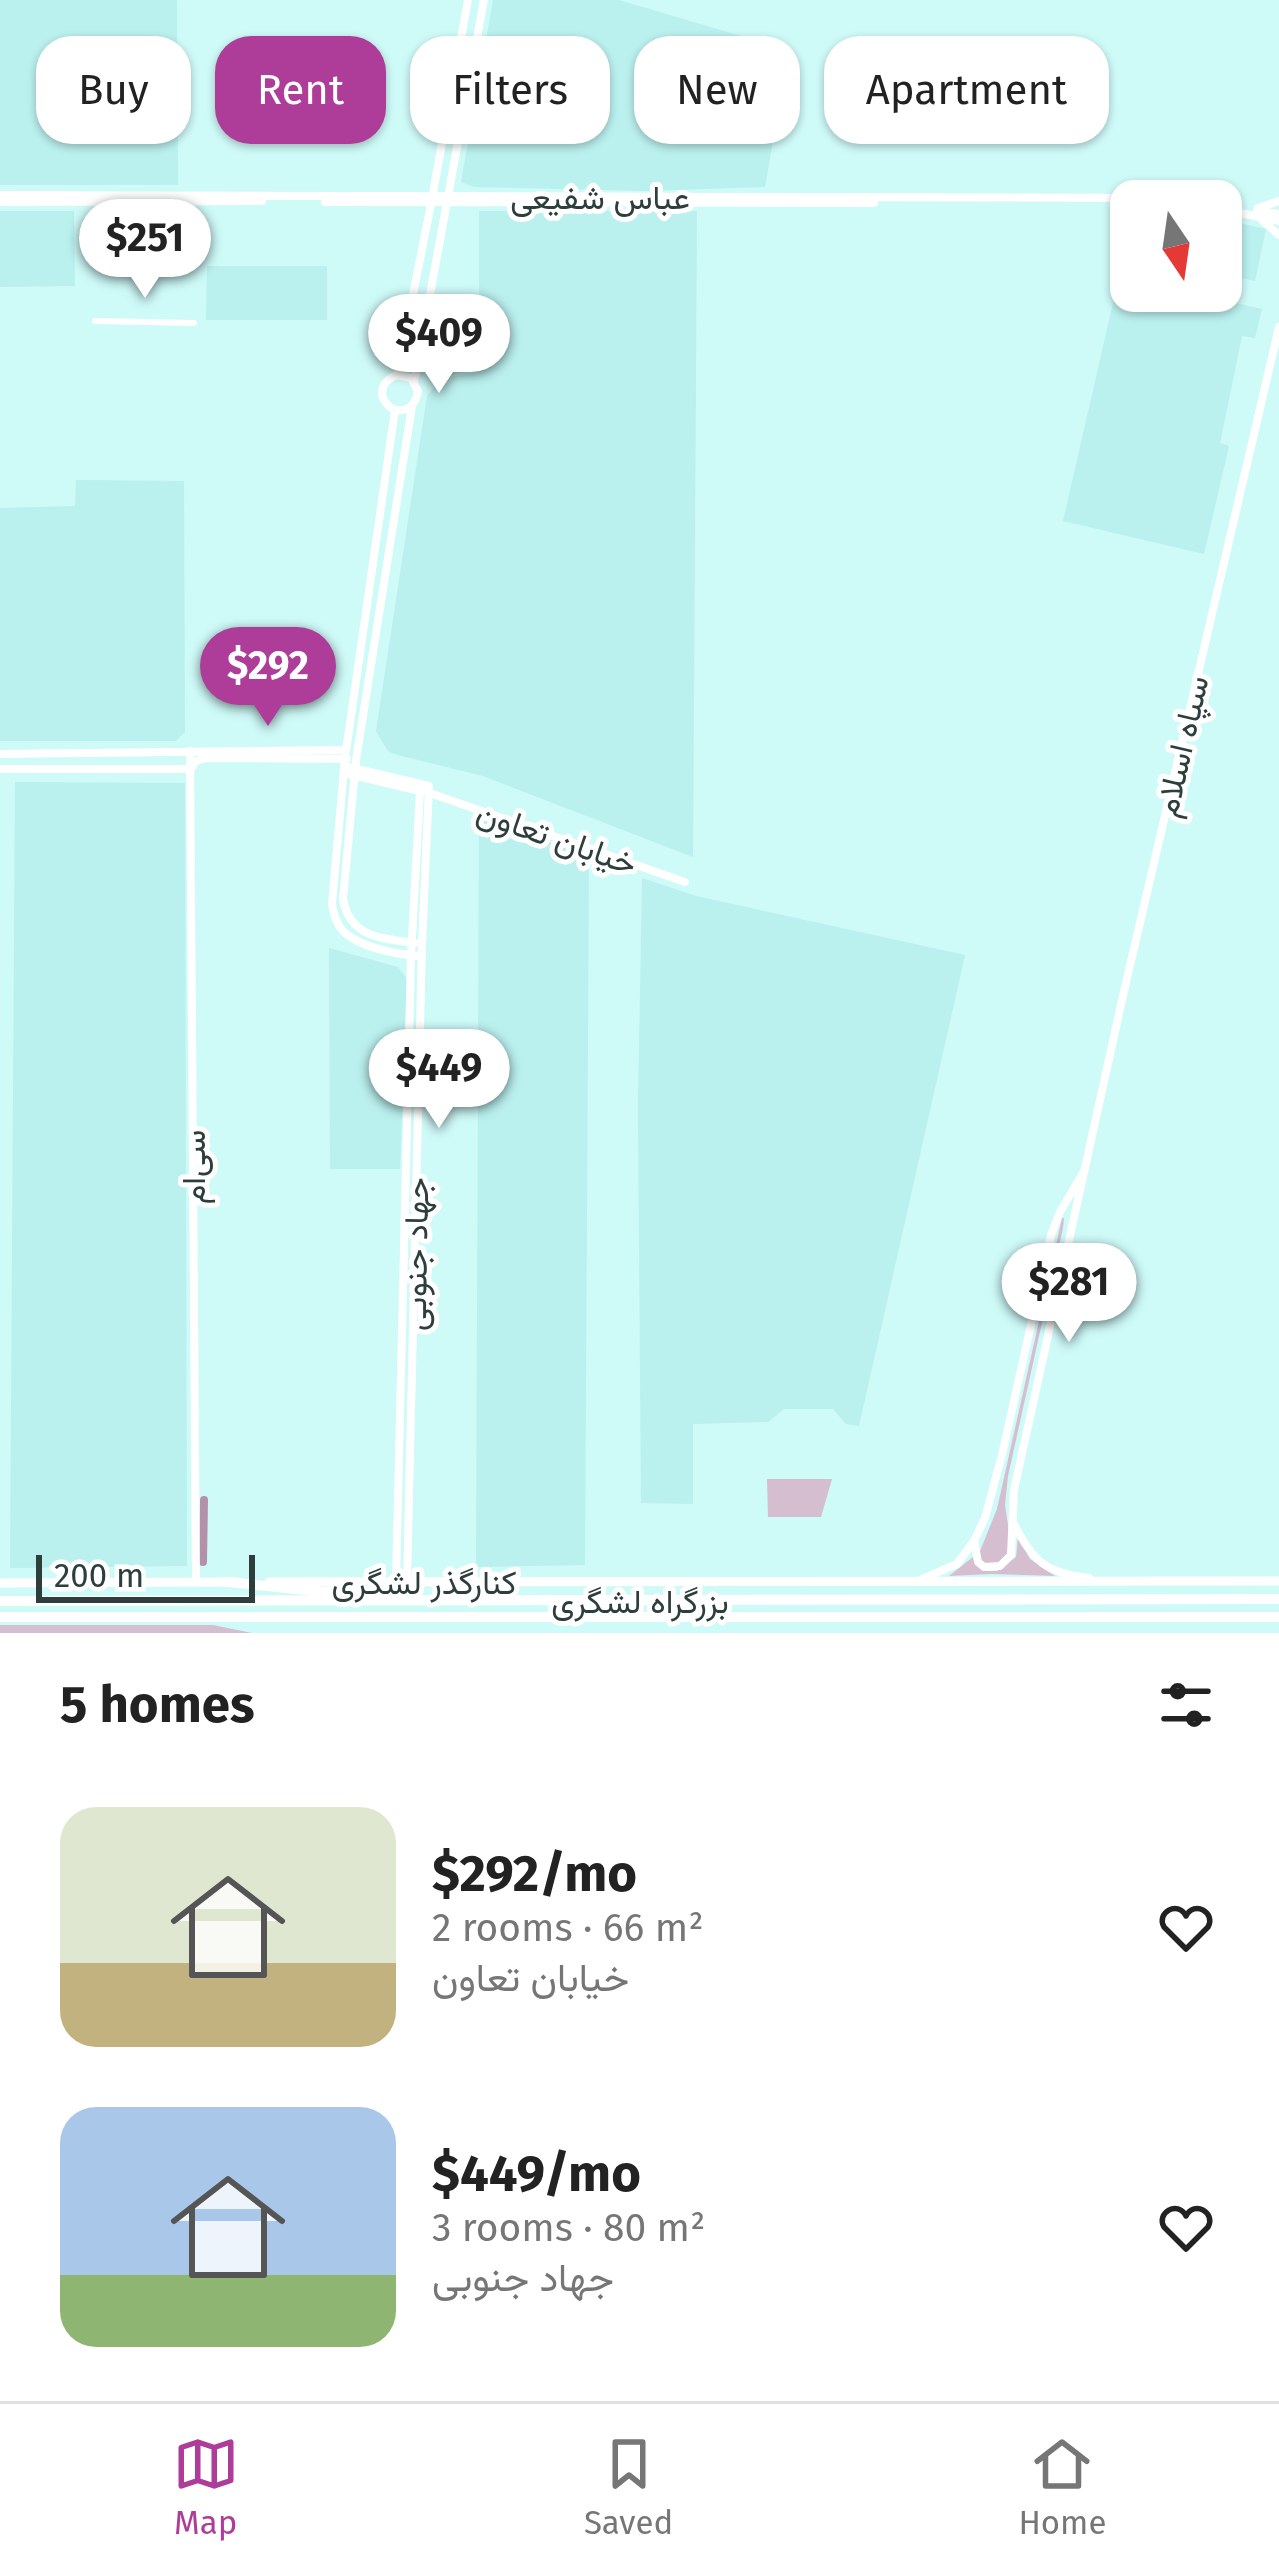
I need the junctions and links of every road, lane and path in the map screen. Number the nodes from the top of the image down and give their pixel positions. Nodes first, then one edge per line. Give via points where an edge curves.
1 (468, 0) edge
2 (484, 0) edge
3 (1110, 198) edge
4 (0, 199) edge
5 (432, 200) junction
6 (447, 200) junction
7 (1279, 200) edge
8 (1110, 202) edge
9 (1242, 211) edge
10 (1250, 212) junction
11 (1279, 218) edge
12 (1279, 235) edge
13 (95, 321) dead end
14 (194, 323) dead end
15 (1279, 327) edge
16 (397, 374) junction
17 (414, 382) junction
18 (412, 406) junction
19 (394, 410) junction
20 (190, 751) junction
21 (0, 754) edge
22 (350, 763) junction
23 (0, 769) edge
24 (191, 770) junction
25 (424, 792) junction
26 (686, 882) dead end
27 (417, 944) junction
28 (416, 956) junction
29 (1086, 1166) junction
30 (1012, 1521) junction
31 (974, 1541) junction
32 (1126, 1581) junction
33 (1277, 1581) edge
34 (0, 1582) edge
35 (196, 1582) junction
36 (228, 1582) junction
37 (401, 1582) junction
38 (915, 1582) junction
39 (1279, 1599) edge
40 (396, 1600) junction
41 (0, 1601) edge
42 (0, 1616) edge
43 (1279, 1616) edge

1 - 5 street
2 - 6 street
3 - 6 street, عباس شفیعی
4 - 5 street, عباس شفیعی
5 - 6 street, عباس شفیعی
5 - 16 street
6 - 8 street, عباس شفیعی
6 - 17 street
7 - 10 street
9 - 10 street
10 - 11 street
10 - 12 street
13 - 14 street
15 - 29 street, سپاه اسلام
16 - 17 street
16 - 19 street via 381,392
17 - 18 street
18 - 19 street
18 - 22 street
19 - 22 street
20 - 21 street
20 - 22 street
20 - 24 street, سی‌ام
22 - 24 street via 206,758
22 - 25 street via 430,786
22 - 27 street via 345,914 365,933
22 - 28 street via 336,920 358,942
23 - 24 street
24 - 35 street, سی‌ام
25 - 26 street, خیابان تعاون
25 - 27 street, جهاد جنوبی
27 - 28 street, جهاد جنوبی
28 - 37 street, جهاد جنوبی
29 - 30 street, سپاه اسلام
29 - 31 street, سپاه اسلام via 1051,1235 1002,1455
30 - 31 street, سپاه اسلام via 1011,1555 1000,1566 978,1562
30 - 32 street via 1047,1568
31 - 38 street via 957,1564
32 - 33 main road, کنارگذر لشگری
32 - 38 main road, کنارگذر لشگری
34 - 35 main road, کنارگذر لشگری
35 - 36 main road, کنارگذر لشگری
36 - 37 main road, کنارگذر لشگری
36 - 40 highway
37 - 38 main road, کنارگذر لشگری
39 - 40 highway, بزرگراه لشگری
40 - 41 highway, بزرگراه لشگری
42 - 43 highway, بزرگراه لشگری

